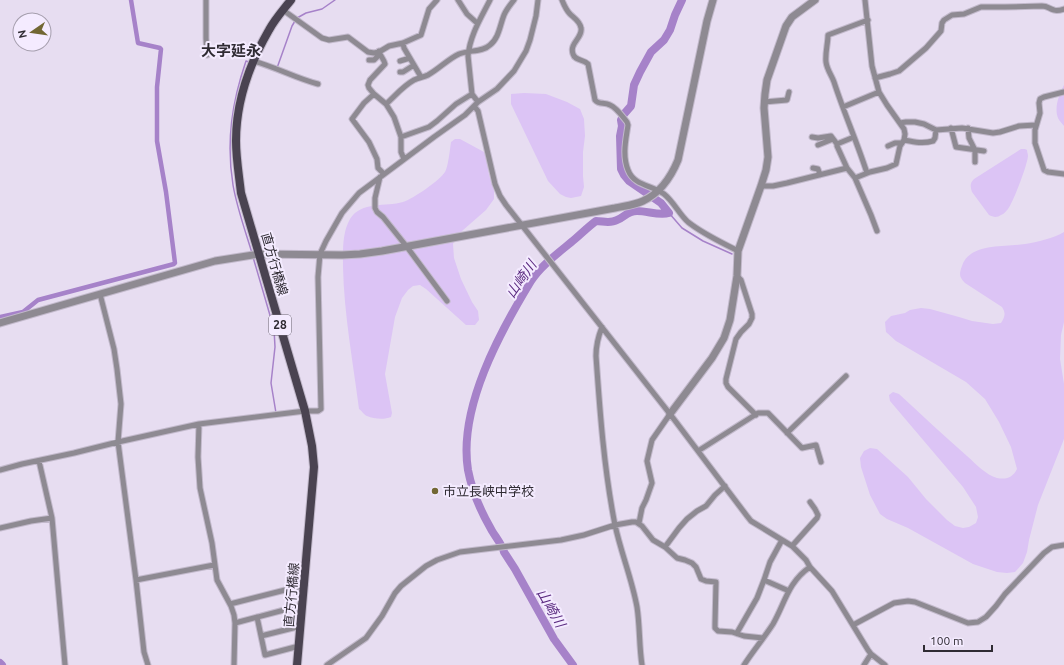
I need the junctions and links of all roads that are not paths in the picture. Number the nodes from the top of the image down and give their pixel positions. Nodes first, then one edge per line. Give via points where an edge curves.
1 (206, 0) edge
2 (291, 0) edge
3 (437, 0) edge
4 (458, 0) edge
5 (490, 0) edge
6 (514, 0) edge
7 (538, 0) edge
8 (562, 0) edge
9 (713, 0) edge
10 (815, 0) edge
11 (865, 0) edge
12 (283, 10) junction
13 (1064, 10) edge
14 (868, 20) junction
15 (477, 23) junction
16 (403, 43) junction
17 (469, 51) junction
18 (379, 53) junction
19 (207, 55) dead end
20 (410, 58) junction
21 (369, 60) dead end
22 (253, 61) junction
23 (400, 61) dead end
24 (414, 65) junction
25 (400, 72) dead end
26 (421, 77) junction
27 (875, 78) junction
28 (318, 84) dead end
29 (789, 92) dead end
30 (879, 92) junction
31 (1064, 92) edge
32 (374, 94) junction
33 (472, 94) junction
34 (764, 102) junction
35 (386, 104) junction
36 (476, 104) junction
37 (843, 107) junction
38 (900, 123) junction
39 (1036, 125) junction
40 (951, 128) junction
41 (968, 128) junction
42 (936, 130) junction
43 (812, 137) dead end
44 (854, 137) junction
45 (401, 138) junction
46 (833, 139) junction
47 (903, 142) junction
48 (837, 144) junction
49 (818, 145) dead end
50 (888, 146) dead end
51 (975, 150) junction
52 (984, 151) dead end
53 (404, 159) junction
54 (975, 162) dead end
55 (813, 168) dead end
56 (847, 168) junction
57 (867, 173) junction
58 (1064, 174) edge
59 (382, 175) junction
60 (820, 175) junction
61 (855, 178) junction
62 (761, 186) junction
63 (658, 191) junction
64 (522, 226) junction
65 (877, 231) dead end
66 (407, 247) junction
67 (738, 251) junction
68 (259, 254) junction
69 (320, 254) junction
70 (737, 276) junction
71 (100, 294) junction
72 (447, 301) dead end
73 (0, 323) edge
74 (602, 327) junction
75 (846, 376) dead end
76 (305, 411) junction
77 (670, 414) junction
78 (756, 415) junction
79 (199, 424) junction
80 (787, 433) junction
81 (118, 442) junction
82 (698, 451) junction
83 (40, 461) junction
84 (820, 462) dead end
85 (0, 470) edge
86 (725, 486) junction
87 (810, 502) dead end
88 (52, 518) junction
89 (639, 523) junction
90 (615, 525) junction
91 (0, 528) edge
92 (782, 540) junction
93 (1064, 545) edge
94 (792, 546) junction
95 (665, 547) junction
96 (214, 565) junction
97 (810, 567) junction
98 (136, 580) junction
99 (764, 580) junction
100 (304, 585) junction
101 (789, 591) junction
102 (230, 604) junction
103 (303, 605) junction
104 (257, 617) junction
105 (235, 623) junction
106 (853, 624) junction
107 (301, 626) junction
108 (738, 634) junction
109 (261, 636) junction
110 (763, 638) junction
111 (299, 646) junction
112 (872, 654) junction
113 (65, 665) edge
114 (148, 665) edge
115 (234, 665) edge
116 (297, 665) edge
117 (327, 665) edge
118 (642, 665) edge
119 (744, 665) edge
120 (864, 665) edge
121 (885, 665) edge

1 - 19 street
2 - 12 main road, 直方行橋線 / 28
3 - 16 street via 430,9 421,35
4 - 15 street
5 - 15 street
6 - 17 street via 504,13 494,42 485,49
7 - 36 street via 534,27 526,51 514,71 497,89
8 - 63 street via 581,28 572,51 576,58 588,64 596,102 612,106 628,125 625,148 627,170 637,182
9 - 63 street via 678,160 668,180
10 - 34 street via 792,17 786,26 767,80
11 - 14 street
12 - 18 street via 325,39 348,37 368,52
12 - 22 main road, 直方行橋線 / 28 via 270,28
13 - 27 street via 1056,11 1047,6 981,7 964,14 952,15 944,20 941,31 926,48 899,71
14 - 27 street
14 - 37 street via 828,35 826,62
15 - 17 street
16 - 18 street via 389,46
16 - 20 street
17 - 26 street
17 - 33 street
18 - 21 street via 374,60
18 - 32 street via 384,65 368,85
20 - 23 street
20 - 24 street
22 - 28 street
22 - 68 main road, 直方行橋線 / 28 via 242,92 236,139 241,193
24 - 25 street
24 - 26 street
26 - 35 street via 405,86
27 - 30 street
29 - 34 street via 787,100
30 - 37 street
30 - 38 street
31 - 39 street via 1040,99 1040,113
32 - 35 street
32 - 59 street via 352,119 369,142
33 - 36 street
33 - 45 street via 429,127
34 - 62 street via 768,157
35 - 45 street via 394,117
36 - 53 street via 465,115
36 - 64 street via 497,190
37 - 44 street
38 - 42 street via 915,122
38 - 47 street via 905,134
39 - 41 street via 1019,126 994,133
39 - 58 street via 1035,143 1044,170
40 - 41 street
40 - 42 street
40 - 51 street via 956,147
41 - 51 street via 969,138
42 - 47 street via 933,141
43 - 46 street via 831,136
44 - 48 street
44 - 57 street
45 - 53 street
46 - 48 street
46 - 49 street
47 - 50 street
47 - 57 street via 896,164
48 - 56 street
51 - 52 street
51 - 54 street
53 - 59 street
55 - 60 street via 818,169
56 - 60 street
56 - 61 street
57 - 61 street
59 - 66 street via 375,198 375,208
59 - 69 street via 359,193 342,213
60 - 62 street via 773,186
61 - 65 street
62 - 67 street
63 - 64 street via 637,203
63 - 67 street via 666,195 688,222
64 - 66 street
64 - 74 street
66 - 69 street via 360,254
66 - 72 street
67 - 70 street
68 - 69 street
68 - 71 street via 215,261
68 - 76 main road, 直方行橋線 / 28
69 - 76 street via 318,295 321,409
70 - 77 street via 730,320 724,338
70 - 78 street via 741,280 752,318 736,339 726,383
71 - 73 street
71 - 81 street via 117,369 121,404
74 - 77 street
74 - 90 street via 598,336 596,356 605,462
75 - 80 street
76 - 79 street
76 - 100 main road, 直方行橋線 / 28 via 314,467
77 - 82 street
77 - 89 street via 650,445 647,461 652,483
78 - 80 street via 768,413
78 - 82 street
79 - 81 street
79 - 96 street via 200,488
80 - 84 street via 802,448 816,445
81 - 83 street
81 - 98 street
82 - 86 street
83 - 85 street
83 - 88 street
86 - 92 street via 751,520
86 - 95 street via 706,506 687,519
87 - 94 street via 818,515 817,518
88 - 91 street
88 - 113 street
89 - 90 street
89 - 95 street via 653,540
90 - 117 street via 560,540 464,551 437,560 401,586 366,638
90 - 118 street via 637,608
92 - 94 street
92 - 99 street
93 - 106 street via 1052,547 1044,554 991,612 978,622 968,623 908,601 894,603
94 - 97 street
95 - 108 street via 677,558 692,563 703,580 716,582 715,628 718,631
96 - 98 street
96 - 102 street via 217,580
97 - 101 street via 793,582
97 - 106 street via 832,590
98 - 114 street via 144,652
99 - 101 street
99 - 108 street
100 - 102 street
100 - 103 main road, 直方行橋線 / 28
101 - 110 street
102 - 105 street
103 - 104 street
103 - 107 main road, 直方行橋線 / 28
104 - 105 street
104 - 109 street
105 - 115 street
106 - 112 street
107 - 109 street
107 - 111 main road, 直方行橋線 / 28
108 - 110 street
109 - 111 street via 265,655
110 - 119 street
111 - 116 main road, 直方行橋線 / 28
112 - 120 street
112 - 121 street

